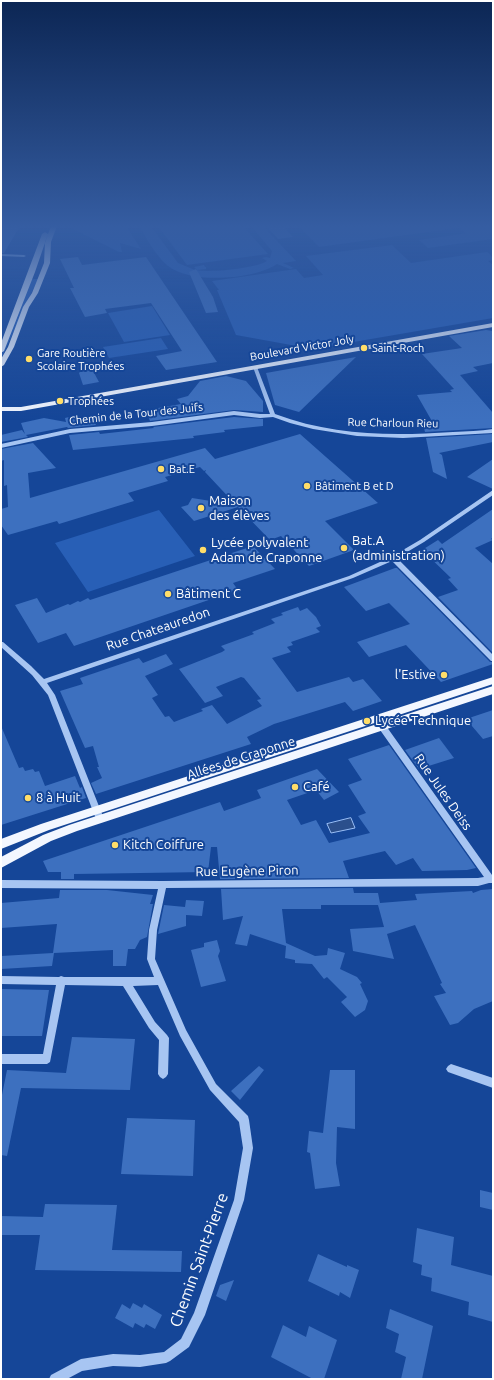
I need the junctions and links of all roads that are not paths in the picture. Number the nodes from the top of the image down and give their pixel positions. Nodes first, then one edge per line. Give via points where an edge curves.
1 (25, 290) edge
2 (36, 290) edge
3 (492, 326) edge
4 (1, 351) edge
5 (1, 365) edge
6 (255, 367) junction
7 (114, 392) junction
8 (1, 409) edge
9 (1, 415) edge
10 (273, 415) junction
11 (493, 431) edge
12 (1, 446) edge
13 (493, 492) edge
14 (393, 558) junction
15 (1, 644) edge
16 (493, 659) edge
17 (493, 680) edge
18 (43, 682) junction
19 (493, 690) edge
20 (379, 722) junction
21 (98, 814) junction
22 (1, 844) edge
23 (1, 863) edge
24 (492, 879) edge
25 (1, 884) edge
26 (164, 885) junction
27 (1, 980) edge
28 (61, 980) junction
29 (161, 981) junction
30 (125, 982) junction
31 (1, 1059) edge
32 (451, 1070) dead end
33 (163, 1074) dead end
34 (493, 1083) edge
35 (55, 1379) edge

1 - 4 main road
2 - 5 main road via 26,307 11,347
3 - 6 main road, Boulevard Victor Joly
6 - 7 main road, Boulevard Victor Joly
6 - 10 street
7 - 8 main road, Boulevard Victor Joly via 21,409
7 - 9 main road, Boulevard Victor Joly via 95,399
10 - 11 street, Rue Charloun Rieu via 303,425 357,434 436,435
10 - 12 street, Chemin de la Tour des Juifs via 234,414 70,431
13 - 14 street, Rue Chateauredon
14 - 16 street
14 - 18 street, Rue Chateauredon via 351,577
15 - 18 street
17 - 20 main road, Allées de Craponne
18 - 21 street via 51,695
19 - 20 main road, Allées de Craponne
20 - 21 main road, Allées de Craponne
20 - 24 street, Rue Jules Deiss
21 - 22 main road, Allées de Craponne via 19,836
21 - 23 main road, Allées de Craponne
24 - 26 street, Rue Eugène Piron via 468,882
25 - 26 street, Rue Eugène Piron
26 - 29 street, Chemin Saint-Pierre via 153,930 151,959
27 - 28 street
28 - 30 street
28 - 31 street via 47,1059
29 - 30 street
29 - 35 street, Chemin Saint-Pierre via 183,1033 214,1086 244,1120 248,1148 240,1200 199,1315 185,1343 166,1357 81,1365
30 - 33 street via 152,1025 164,1038
32 - 34 street

